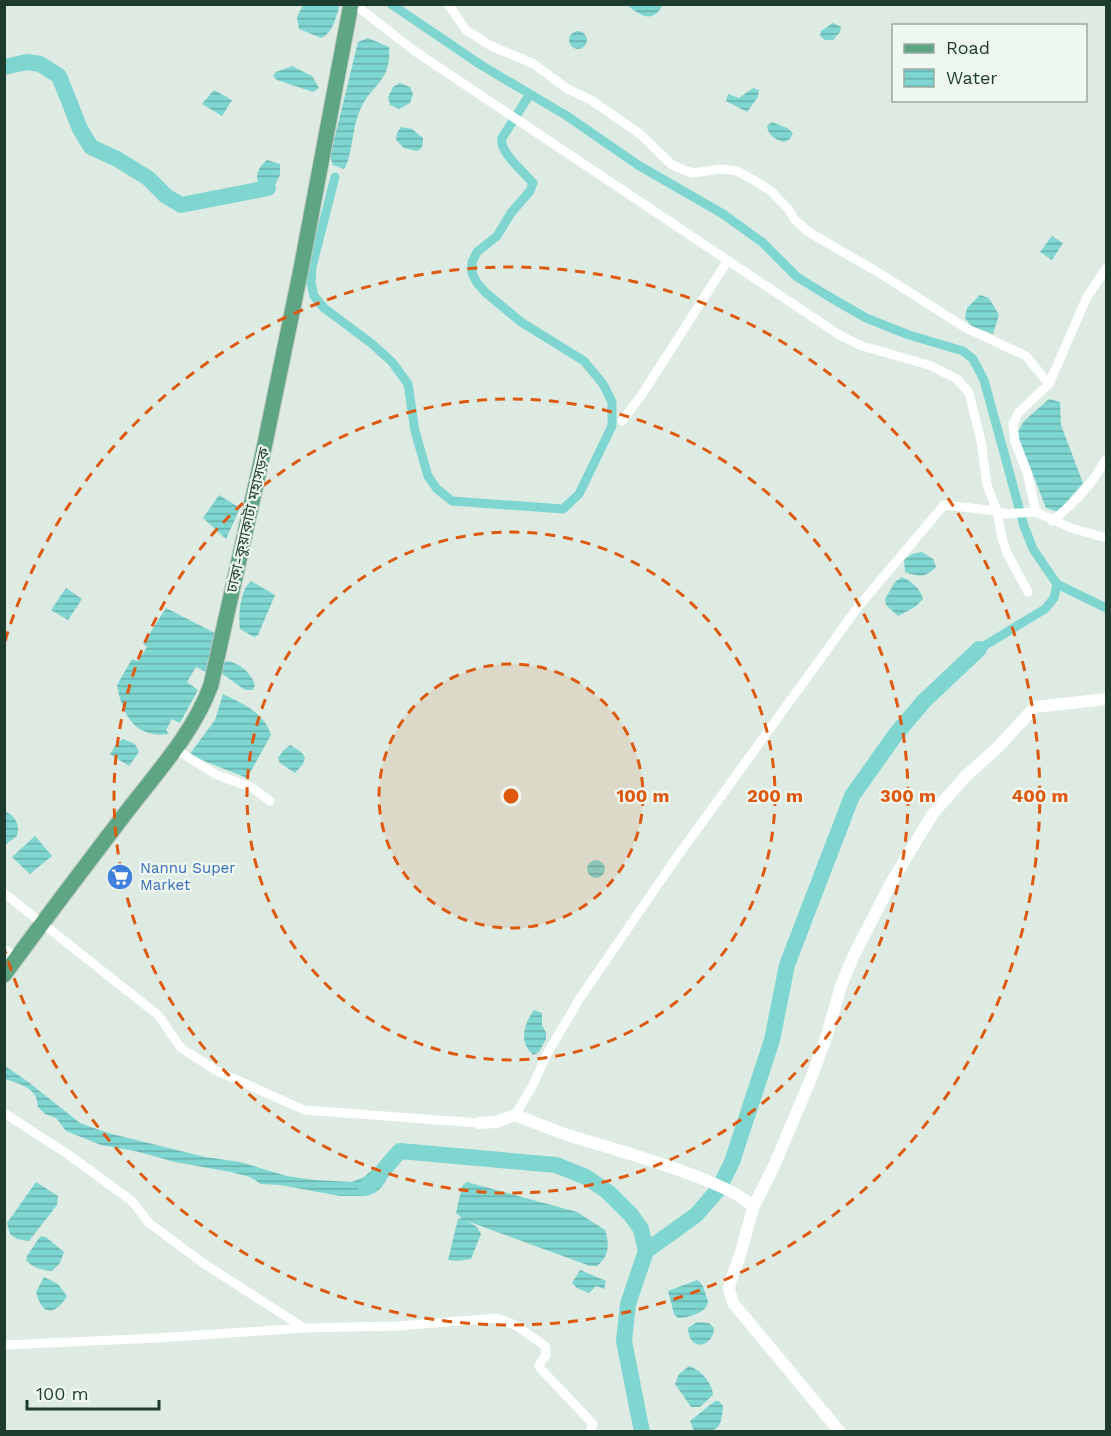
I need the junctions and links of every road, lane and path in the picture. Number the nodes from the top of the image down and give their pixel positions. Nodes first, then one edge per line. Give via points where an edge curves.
1 (448, 4) edge
2 (351, 7) edge
3 (728, 260) junction
4 (1107, 268) edge
5 (1048, 384) junction
6 (622, 421) dead end
7 (1107, 459) edge
8 (1036, 512) junction
9 (1001, 513) junction
10 (1052, 520) junction
11 (1107, 538) edge
12 (1028, 592) dead end
13 (1107, 699) edge
14 (175, 749) junction
15 (270, 801) dead end
16 (4, 893) edge
17 (41, 924) junction
18 (10, 955) edge
19 (4, 975) edge
20 (4, 1113) edge
21 (515, 1115) junction
22 (479, 1123) joint
23 (753, 1208) junction
24 (304, 1328) junction
25 (4, 1345) edge
26 (590, 1431) edge
27 (840, 1431) edge

1 - 5 street via 466,30 491,46 534,64 566,88 591,100 640,134 672,165 692,173 737,171 752,179 771,191 810,233 966,328 1026,356
2 - 3 street
2 - 14 main road, ঢাকা-কুয়াকাটা মহাসড়ক via 263,453 211,685 196,718
3 - 6 street
3 - 9 street via 841,336 929,365 957,379 969,393 987,485
4 - 5 street via 1086,299
5 - 8 street via 1019,412 1013,424
7 - 10 street via 1074,501
8 - 9 street
8 - 10 street
9 - 12 street via 1007,554
9 - 21 street via 944,506 858,607 610,953 547,1054
10 - 11 street
13 - 23 street via 1035,707 934,812 892,881 853,957 812,1076
14 - 15 street
14 - 17 main road, ঢাকা-কুয়াকাটা মহাসড়ক
16 - 17 street
17 - 18 main road, ঢাকা-কুয়াকাটা মহাসড়ক
17 - 22 street via 158,1015 181,1048 217,1071 304,1110
18 - 19 main road, ঢাকা-কুয়াকাটা মহাসড়ক
20 - 24 street via 132,1201 149,1223 204,1263
21 - 22 street
21 - 23 street via 699,1177 747,1200
23 - 27 street via 730,1283 730,1295
24 - 25 street
24 - 26 street via 504,1320 545,1346 540,1368 593,1424

